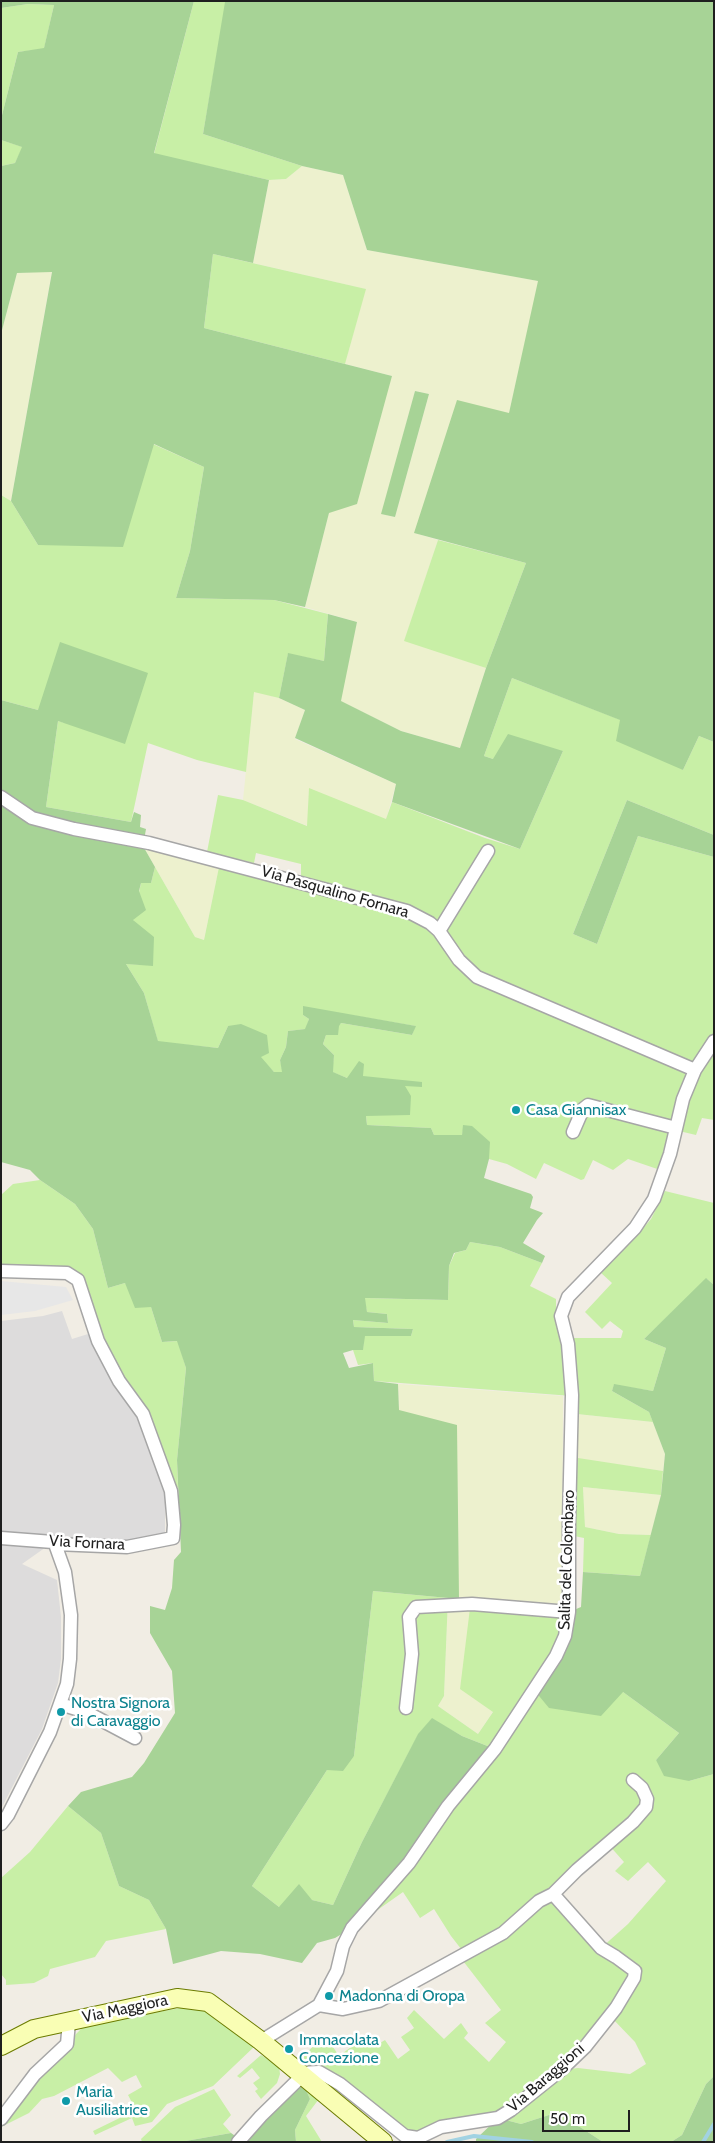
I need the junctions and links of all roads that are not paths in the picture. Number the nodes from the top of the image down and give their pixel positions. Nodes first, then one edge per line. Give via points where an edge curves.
1 (1, 797) edge
2 (488, 851) dead end
3 (439, 931) junction
4 (714, 1041) edge
5 (695, 1070) junction
6 (676, 1128) junction
7 (573, 1132) dead end
8 (1, 1271) edge
9 (1, 1538) edge
10 (55, 1544) junction
11 (569, 1612) junction
12 (60, 1704) junction
13 (406, 1708) dead end
14 (135, 1738) dead end
15 (633, 1780) dead end
16 (1, 1824) edge
17 (553, 1894) junction
18 (319, 2005) junction
19 (69, 2022) junction
20 (261, 2041) junction
21 (1, 2046) edge
22 (302, 2074) junction
23 (1, 2119) edge
24 (238, 2142) edge
25 (383, 2142) edge

1 - 3 street, Via Pasqualino Fornara via 32,818 148,843 376,902 418,916
2 - 3 street
3 - 5 street, Via Pasqualino Fornara via 459,960 477,977
4 - 5 street, Salita del Colombaro
5 - 6 street, Salita del Colombaro
6 - 7 street via 588,1105
6 - 11 street, Salita del Colombaro via 654,1199 635,1228 568,1297 561,1316 568,1344 572,1395
8 - 10 street, Via Fornara via 67,1273 78,1280 98,1341 119,1381 143,1414 171,1491 173,1538 127,1547
9 - 10 street, Via Fornara
10 - 12 street via 65,1572 71,1615 67,1684
11 - 13 street via 472,1604 416,1607 410,1617 412,1654
11 - 18 street, Salita del Colombaro via 565,1636 535,1691 409,1863 352,1928 343,1946 337,1971
12 - 14 street via 86,1712
12 - 16 street via 50,1732
15 - 17 street via 642,1788 647,1799 646,1807
17 - 18 street via 539,1901 503,1933 379,2001 344,2009
17 - 22 street, Via Baraggioni via 602,1948 635,1971 634,1978 616,2008 585,2046 511,2110 498,2118 442,2127 418,2138 405,2136 340,2084 319,2072
18 - 20 street
19 - 20 main road, Via Maggiora via 177,1998 208,2002
19 - 21 main road, Via Maggiora via 34,2029
19 - 23 street via 67,2044 35,2074
20 - 22 main road, Via Maggiora
22 - 24 street
22 - 25 main road, Via Maggiora

